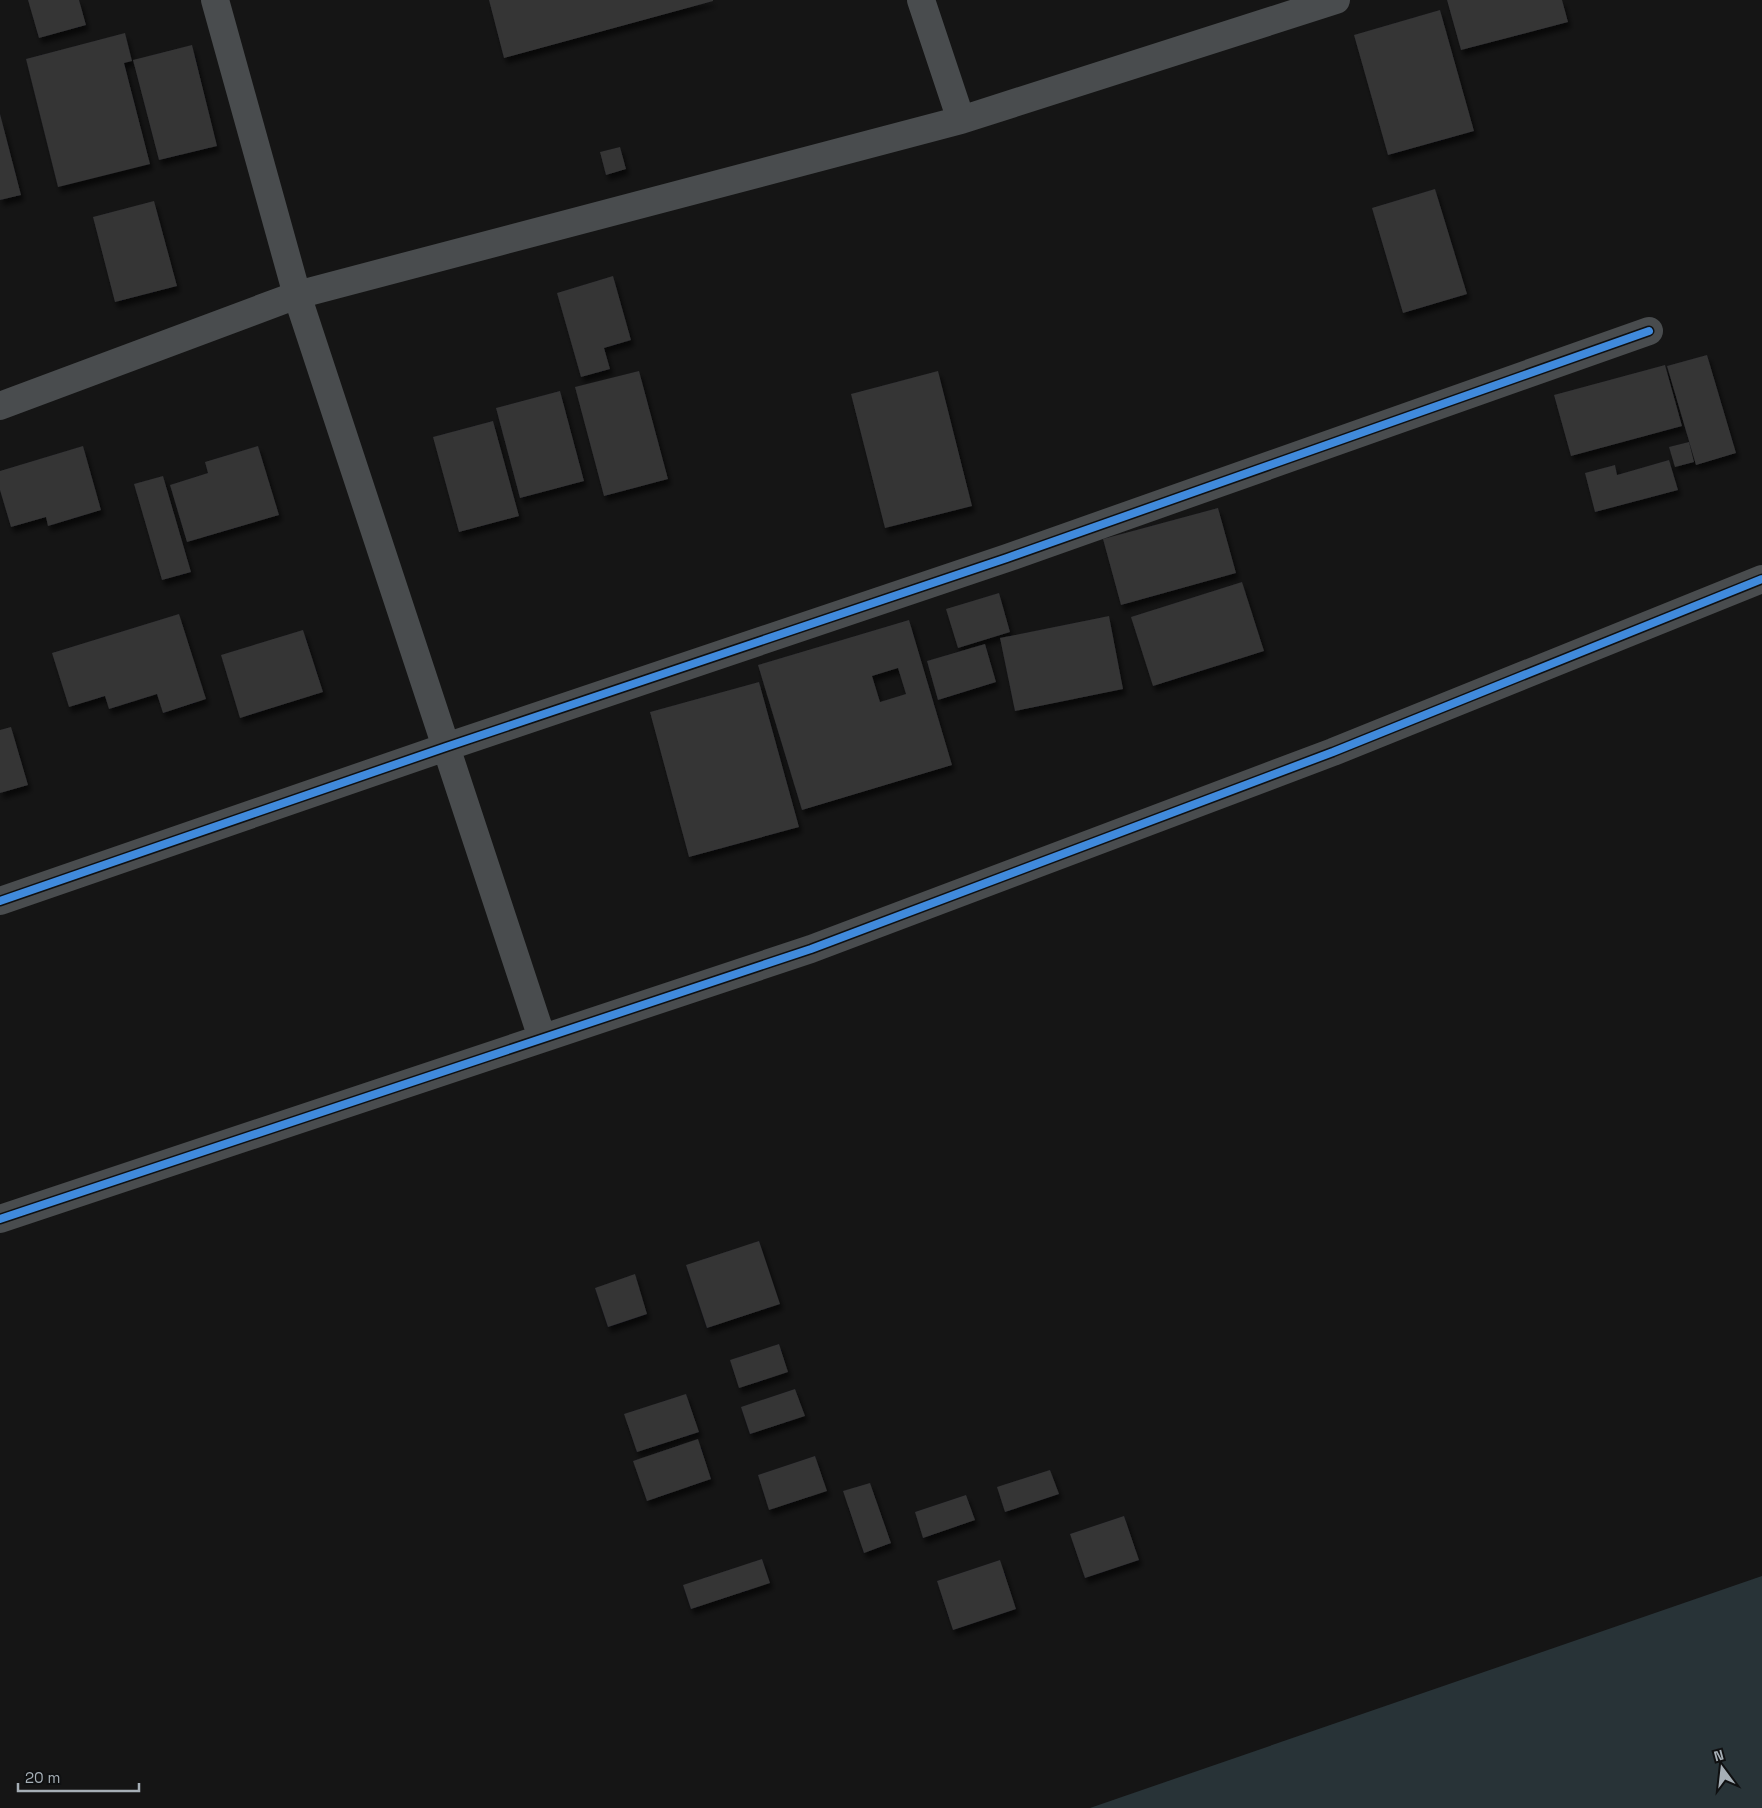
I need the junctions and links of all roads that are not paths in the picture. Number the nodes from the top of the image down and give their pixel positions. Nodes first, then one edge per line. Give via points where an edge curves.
1 (215, 0) edge
2 (921, 0) edge
3 (1336, 0) edge
4 (961, 120) junction
5 (297, 295) junction
6 (1650, 331) dead end
7 (0, 406) edge
8 (1762, 579) edge
9 (446, 747) junction
10 (0, 901) edge
11 (542, 1038) junction
12 (0, 1219) edge

1 - 5 street
2 - 4 street
3 - 4 street
4 - 5 street
5 - 7 street
5 - 9 street
6 - 9 street via 1007,558
8 - 11 street via 1324,756 811,949
9 - 10 street
9 - 11 street
11 - 12 street

